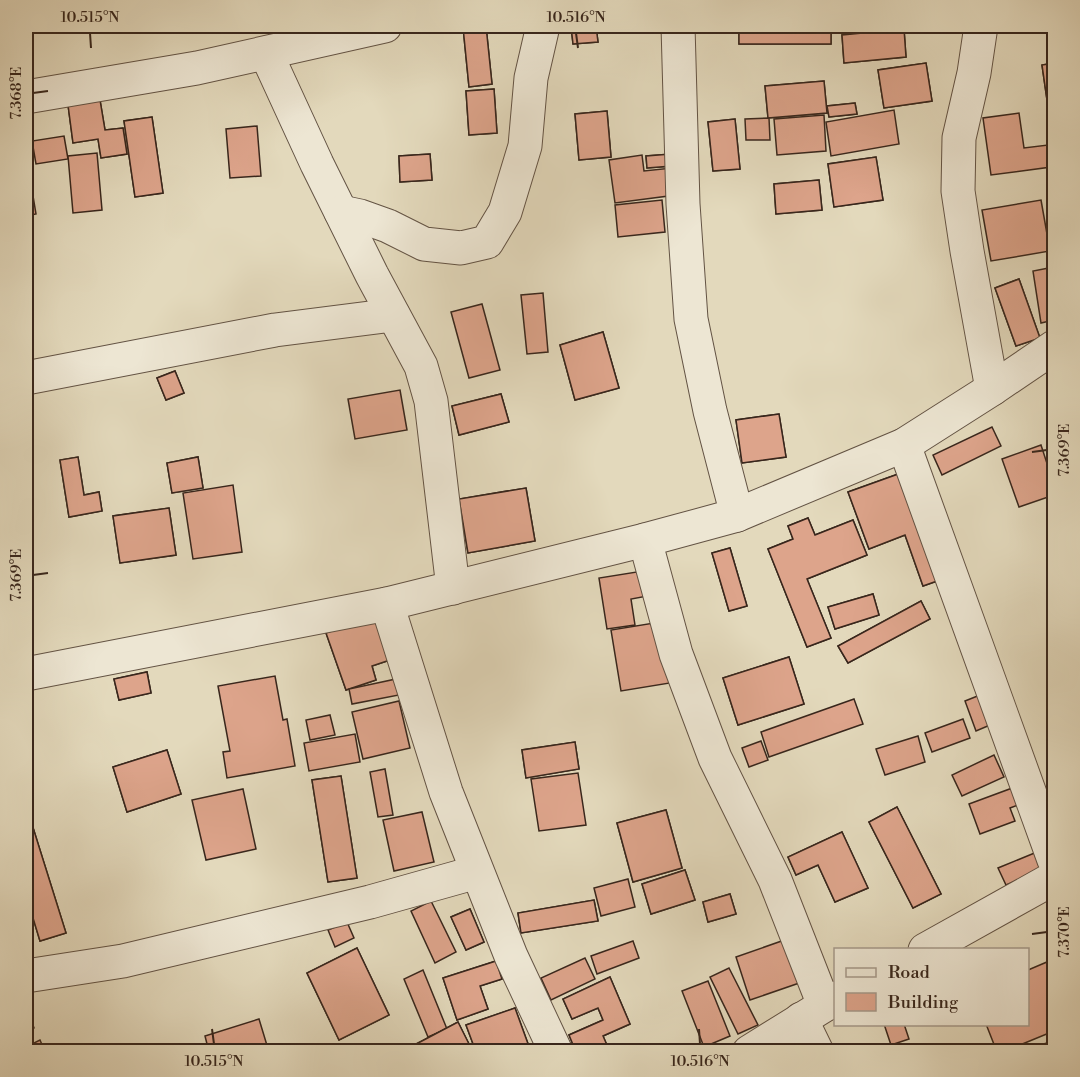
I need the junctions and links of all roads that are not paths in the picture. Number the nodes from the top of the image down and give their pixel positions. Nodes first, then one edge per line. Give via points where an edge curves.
1 (385, 26) edge
2 (543, 26) edge
3 (678, 26) edge
4 (981, 26) edge
5 (266, 53) junction
6 (26, 97) edge
7 (341, 212) junction
8 (393, 315) junction
9 (1054, 347) edge
10 (26, 378) edge
11 (992, 389) junction
12 (904, 445) junction
13 (737, 515) junction
14 (645, 540) junction
15 (453, 588) junction
16 (387, 604) junction
17 (26, 674) edge
18 (1054, 860) edge
19 (477, 872) junction
20 (1054, 878) edge
21 (929, 948) edge
22 (26, 976) edge
23 (820, 1007) edge
24 (556, 1052) edge
25 (749, 1052) edge
26 (816, 1052) edge

1 - 5 street
2 - 7 street via 531,78 525,146 505,212 487,242 461,248 424,244 388,226
3 - 13 street via 691,319
4 - 11 street via 959,138 958,191
5 - 6 street
5 - 7 street
7 - 8 street
8 - 10 street via 275,330
8 - 15 street via 421,366 431,401
9 - 11 street
11 - 12 street
12 - 13 street
12 - 18 street
13 - 14 street
14 - 15 street
14 - 23 street via 676,654 715,758 775,880
15 - 16 street
16 - 17 street
16 - 19 street via 446,792
19 - 22 street via 370,902 123,961
19 - 24 street
20 - 21 street
23 - 25 street
23 - 26 street

